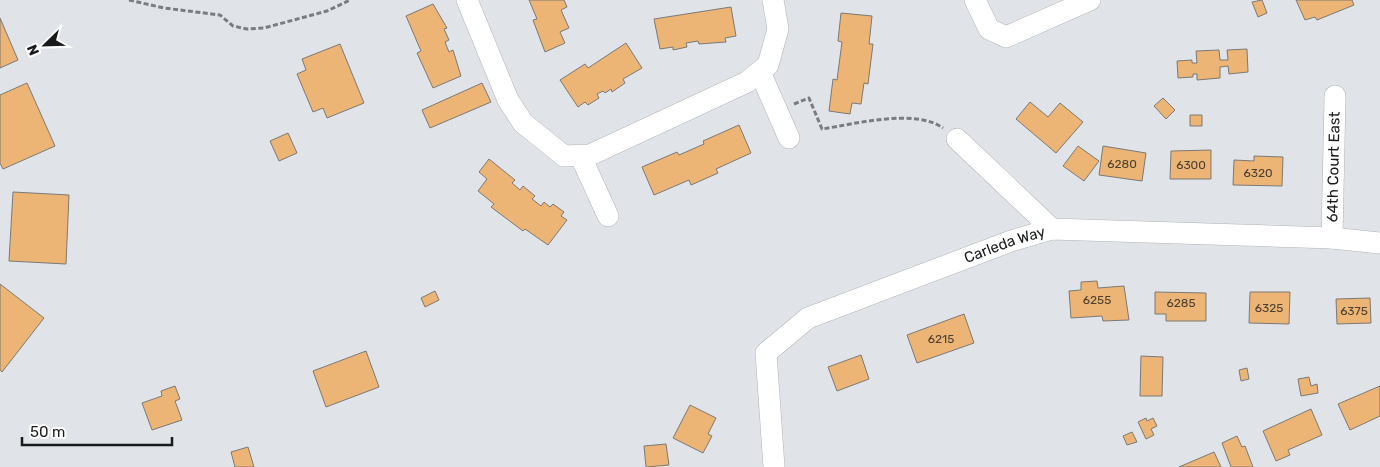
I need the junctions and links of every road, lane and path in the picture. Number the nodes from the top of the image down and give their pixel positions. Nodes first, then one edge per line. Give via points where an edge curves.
1 (129, 0) edge
2 (350, 0) edge
3 (467, 0) edge
4 (773, 0) edge
5 (975, 0) edge
6 (1090, 0) edge
7 (760, 72) junction
8 (1335, 96) dead end
9 (777, 110) junction
10 (789, 138) dead end
11 (957, 139) joint
12 (581, 157) junction
13 (608, 216) dead end
14 (1052, 229) junction
15 (1332, 238) junction
16 (1380, 243) edge
17 (774, 467) edge

1 - 2 path via 220,15 233,26 247,29 264,28 327,11
3 - 12 street via 508,100 523,124 564,156
4 - 7 street via 778,29 768,65
5 - 6 street via 989,29 1006,38
7 - 9 street
7 - 12 street via 747,82
8 - 15 street, 64th Court East
9 - 10 street
9 - 11 path via 809,98 822,129 907,118 928,119
11 - 14 street
12 - 13 street
14 - 15 street, Carleda Way
14 - 17 street, Carleda Way via 1011,241 808,318 766,353
15 - 16 street, Carleda Way

